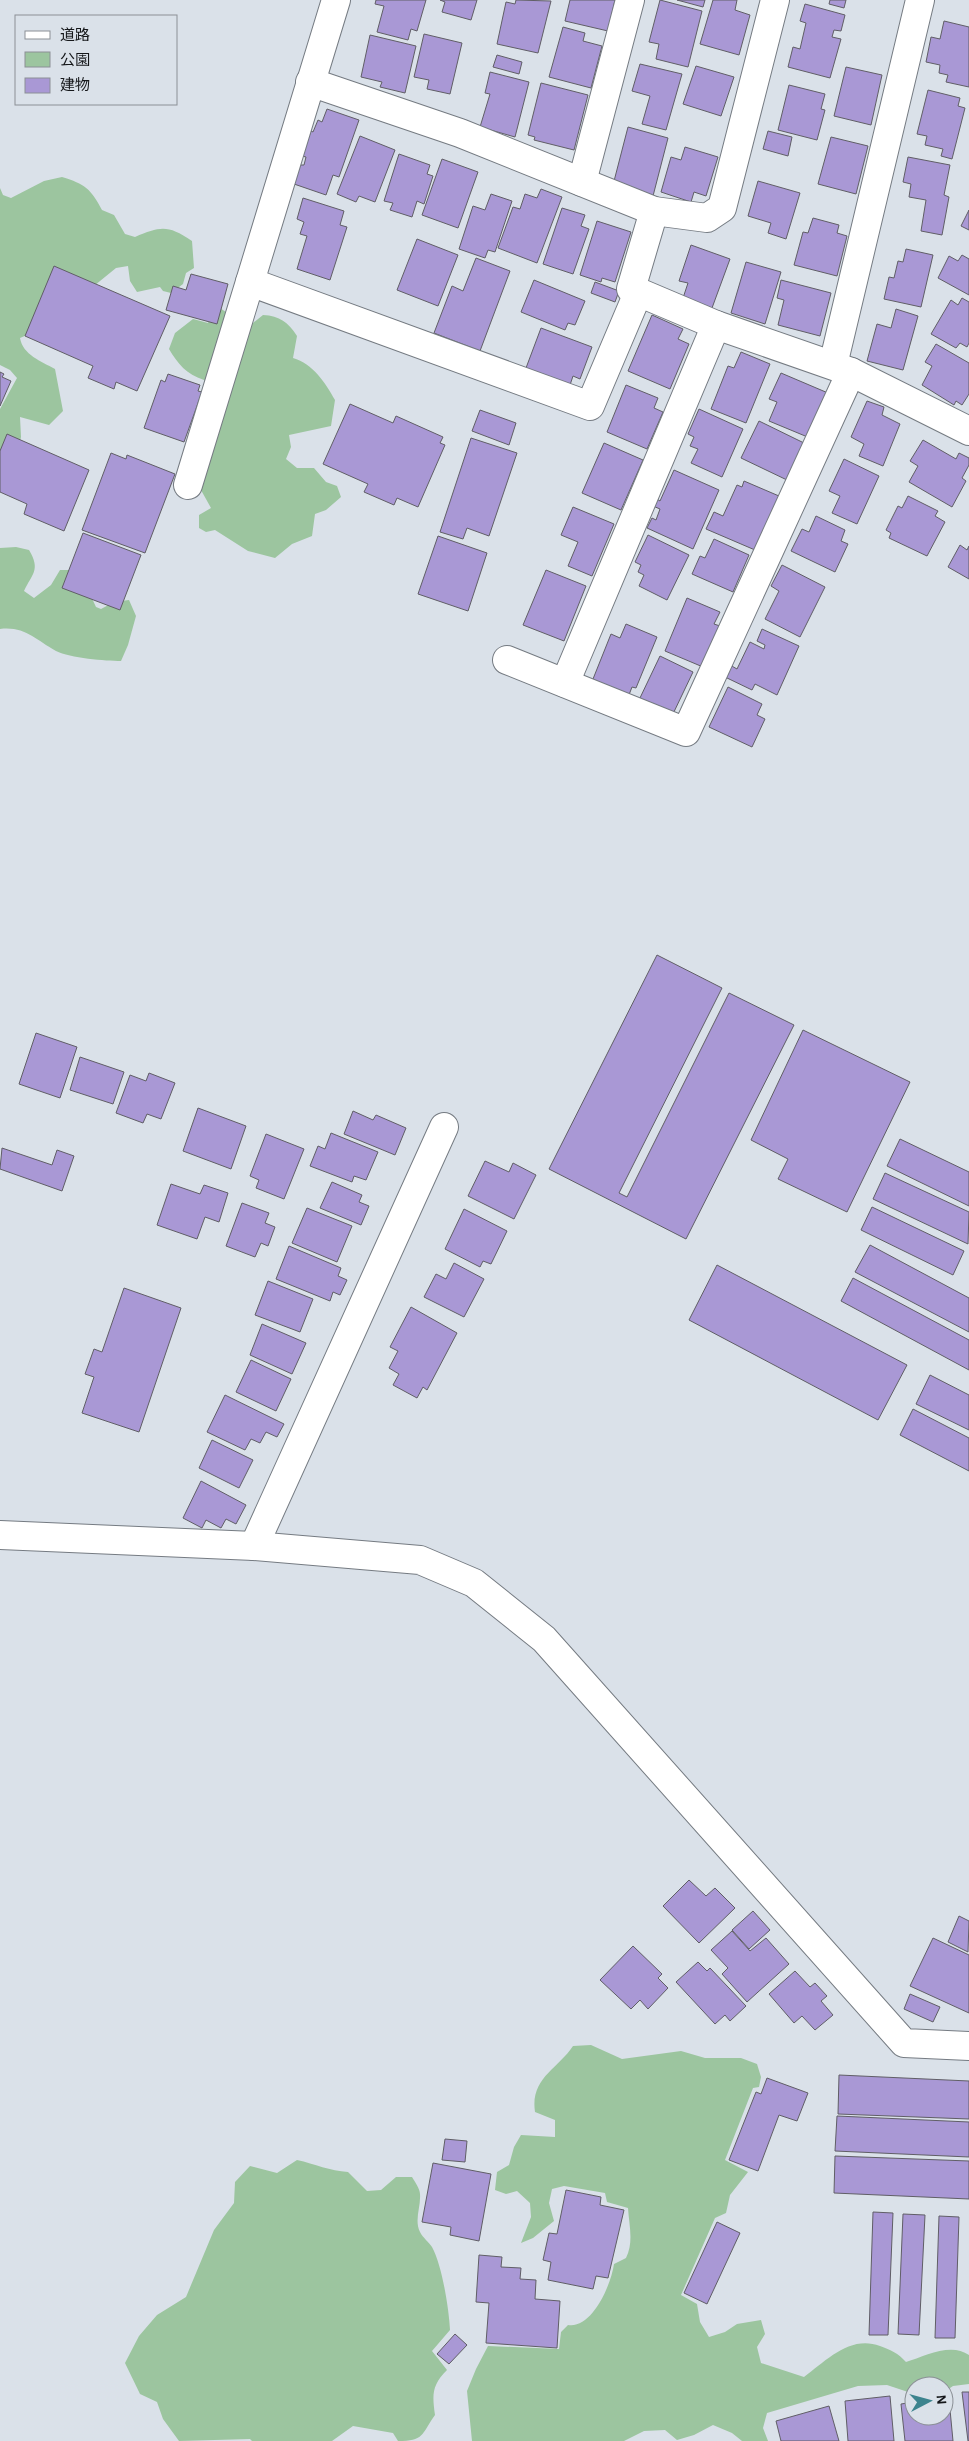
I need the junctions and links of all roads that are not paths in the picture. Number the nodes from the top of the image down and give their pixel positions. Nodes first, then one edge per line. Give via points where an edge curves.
1 (336, 0) edge
2 (630, 0) edge
3 (775, 0) edge
4 (920, 0) edge
5 (310, 82) junction
6 (582, 182) junction
7 (654, 211) junction
8 (250, 282) junction
9 (638, 293) junction
10 (716, 325) junction
11 (842, 368) junction
12 (969, 431) edge
13 (188, 485) dead end
14 (507, 660) dead end
15 (565, 683) junction
16 (444, 1127) dead end
17 (0, 1536) edge
18 (254, 1546) junction
19 (969, 2046) edge

1 - 5 street
2 - 6 street
3 - 7 street via 722,208 707,218
4 - 11 street
5 - 6 street via 460,133
5 - 8 street
6 - 7 street
7 - 9 street via 631,289
8 - 9 street via 590,406
8 - 13 street
9 - 10 street
10 - 11 street
10 - 15 street
11 - 12 street
11 - 15 street via 686,732
14 - 15 street
16 - 18 street
17 - 18 street
18 - 19 street via 420,1560 474,1583 544,1639 904,2043

